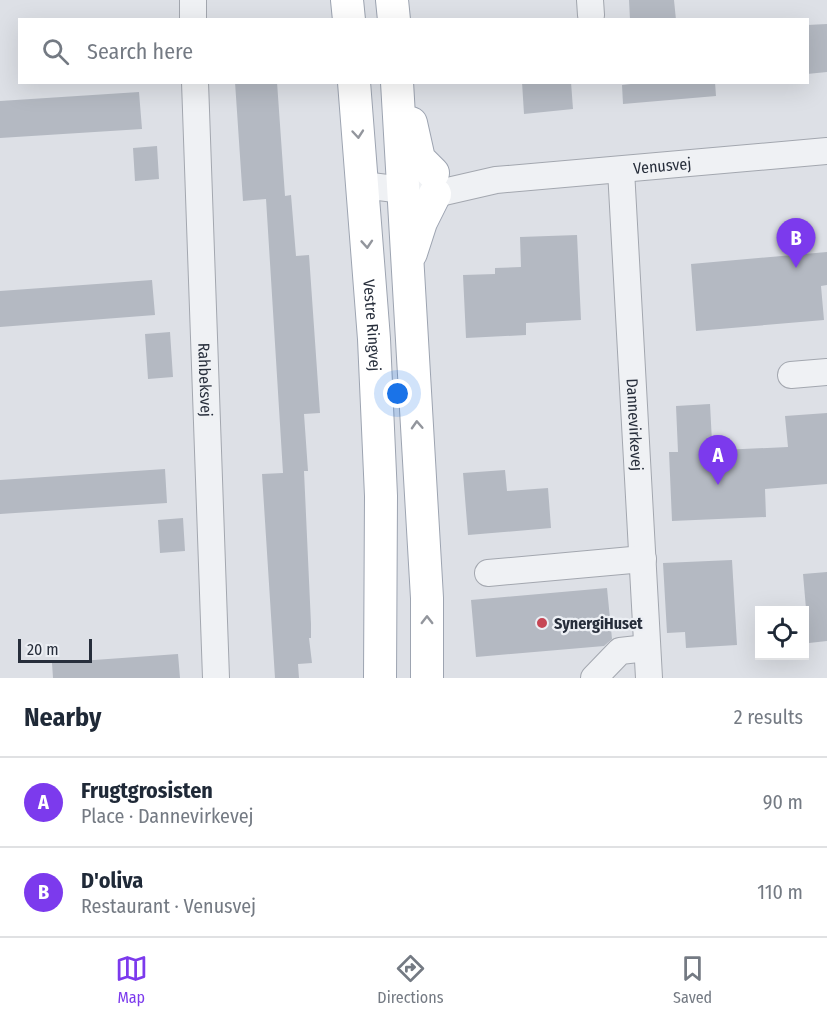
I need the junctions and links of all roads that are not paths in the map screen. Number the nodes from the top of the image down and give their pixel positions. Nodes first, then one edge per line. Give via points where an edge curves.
1 (193, 0) edge
2 (347, 0) edge
3 (392, 0) edge
4 (193, 18) edge
5 (349, 18) edge
6 (394, 18) edge
7 (195, 84) edge
8 (354, 84) edge
9 (400, 84) edge
10 (400, 84) edge
11 (827, 151) edge
12 (621, 170) junction
13 (434, 183) junction
14 (363, 186) junction
15 (402, 190) junction
16 (408, 263) junction
17 (827, 372) edge
18 (791, 375) dead end
19 (381, 496) junction
20 (643, 560) junction
21 (488, 573) dead end
22 (647, 648) junction
23 (216, 678) edge
24 (380, 678) edge
25 (389, 678) edge
26 (427, 678) edge
27 (594, 678) edge
28 (649, 678) edge

1 - 4 street
2 - 5 main road
3 - 6 main road
7 - 23 street, Rahbeksvej
8 -> 14 main road, Vestre Ringvej
9 - 13 main road via 419,159
10 - 15 main road
11 - 12 street, Venusvej
12 - 13 street, Venusvej via 496,180 453,177
12 - 20 street, Dannevirkevej
13 - 15 street, Venusvej
13 - 16 main road
14 - 15 street, Venusvej
14 -> 19 main road, Vestre Ringvej
15 - 16 main road
26 -> 16 main road via 427,598
17 - 18 street
19 - 24 main road, Vestre Ringvej
19 - 25 main road
20 - 21 street
20 - 22 street, Dannevirkevej
22 - 27 street via 620,651
22 - 28 street, Dannevirkevej

